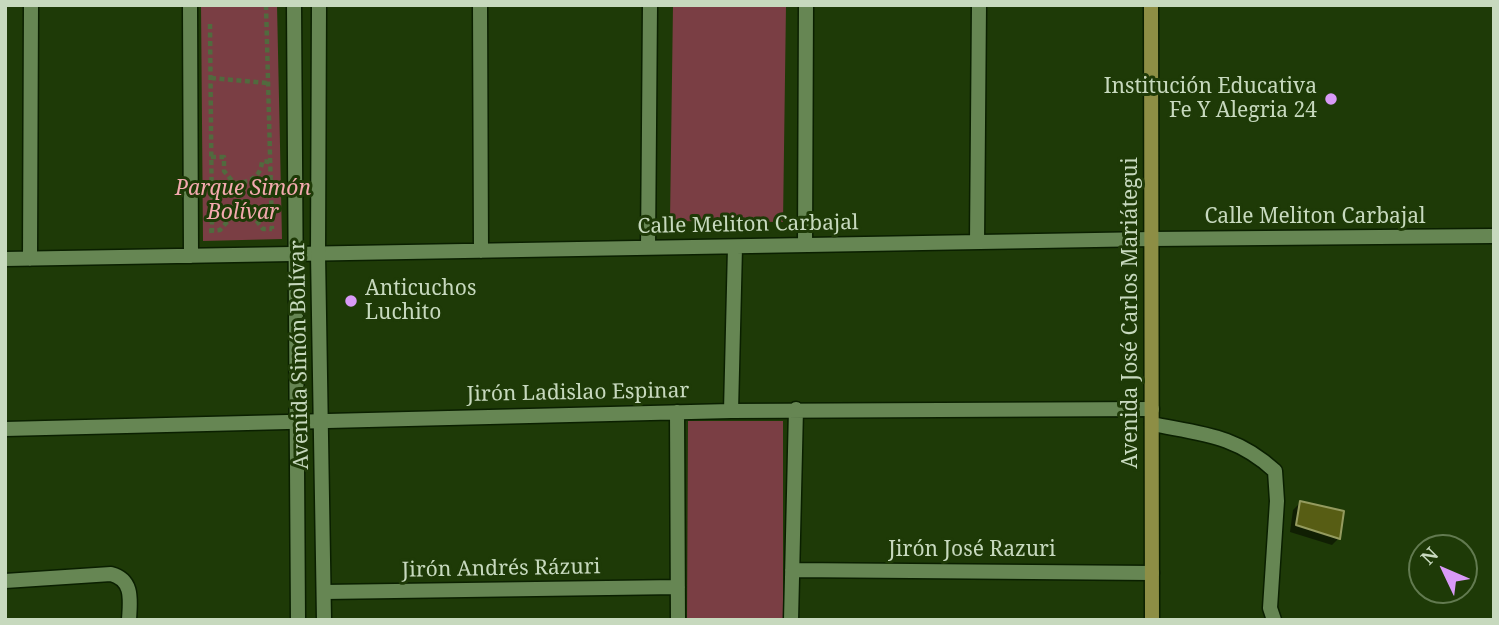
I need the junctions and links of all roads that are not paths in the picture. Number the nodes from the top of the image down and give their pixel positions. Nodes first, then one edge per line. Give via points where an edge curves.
1 (31, 5) edge
2 (190, 5) edge
3 (294, 5) edge
4 (319, 5) edge
5 (480, 5) edge
6 (650, 5) edge
7 (806, 5) edge
8 (979, 5) edge
9 (1151, 5) edge
10 (1492, 236) dead end
11 (1152, 239) junction
12 (977, 242) junction
13 (805, 245) junction
14 (735, 247) junction
15 (648, 248) junction
16 (481, 251) junction
17 (297, 254) junction
18 (318, 254) junction
19 (191, 256) junction
20 (5, 259) edge
21 (30, 259) junction
22 (796, 410) junction
23 (731, 411) junction
24 (677, 412) junction
25 (1152, 416) junction
26 (298, 420) junction
27 (323, 420) junction
28 (5, 429) edge
29 (792, 570) junction
30 (1152, 572) junction
31 (5, 581) edge
32 (678, 587) junction
33 (324, 592) junction
34 (1271, 616) edge
35 (129, 620) edge
36 (298, 620) edge
37 (324, 620) edge
38 (678, 620) edge
39 (791, 620) edge
40 (1152, 620) edge

1 - 21 street
2 - 19 street
3 - 17 street, Avenida Simón Bolívar
4 - 18 street, Avenida Simón Bolívar
5 - 16 street
6 - 15 street
7 - 13 street
8 - 12 street
9 - 11 main road, Avenida José Carlos Mariátegui
10 - 11 street, Calle Meliton Carbajal
11 - 12 street, Calle Meliton Carbajal
11 - 25 main road, Avenida José Carlos Mariátegui
12 - 13 street, Calle Meliton Carbajal
13 - 14 street, Calle Meliton Carbajal
14 - 15 street, Calle Meliton Carbajal
14 - 23 street
15 - 16 street, Calle Meliton Carbajal
16 - 18 street, Calle Meliton Carbajal
17 - 18 street, Calle Meliton Carbajal
17 - 19 street, Calle Meliton Carbajal
17 - 26 street, Avenida Simón Bolívar
18 - 27 street, Avenida Simón Bolívar
19 - 21 street, Calle Meliton Carbajal
20 - 21 street, Calle Meliton Carbajal
22 - 23 street, Jirón Ladislao Espinar
22 - 25 street, Jirón Ladislao Espinar
22 - 29 street
23 - 24 street, Jirón Ladislao Espinar
24 - 27 street, Jirón Ladislao Espinar
24 - 32 street
25 - 30 main road, Avenida José Carlos Mariátegui
25 - 34 street, Jirón Ladislao Espinar via 1229,440 1275,471
26 - 27 street, Jirón Ladislao Espinar
26 - 28 street, Jirón Ladislao Espinar
26 - 36 street, Avenida Simón Bolívar
27 - 33 street, Avenida Simón Bolívar
29 - 30 street, Jirón José Razuri
29 - 39 street
30 - 40 main road, Avenida José Carlos Mariátegui
31 - 35 street via 120,576 130,592
32 - 33 street, Jirón Andrés Rázuri
32 - 38 street
33 - 37 street, Avenida Simón Bolívar

